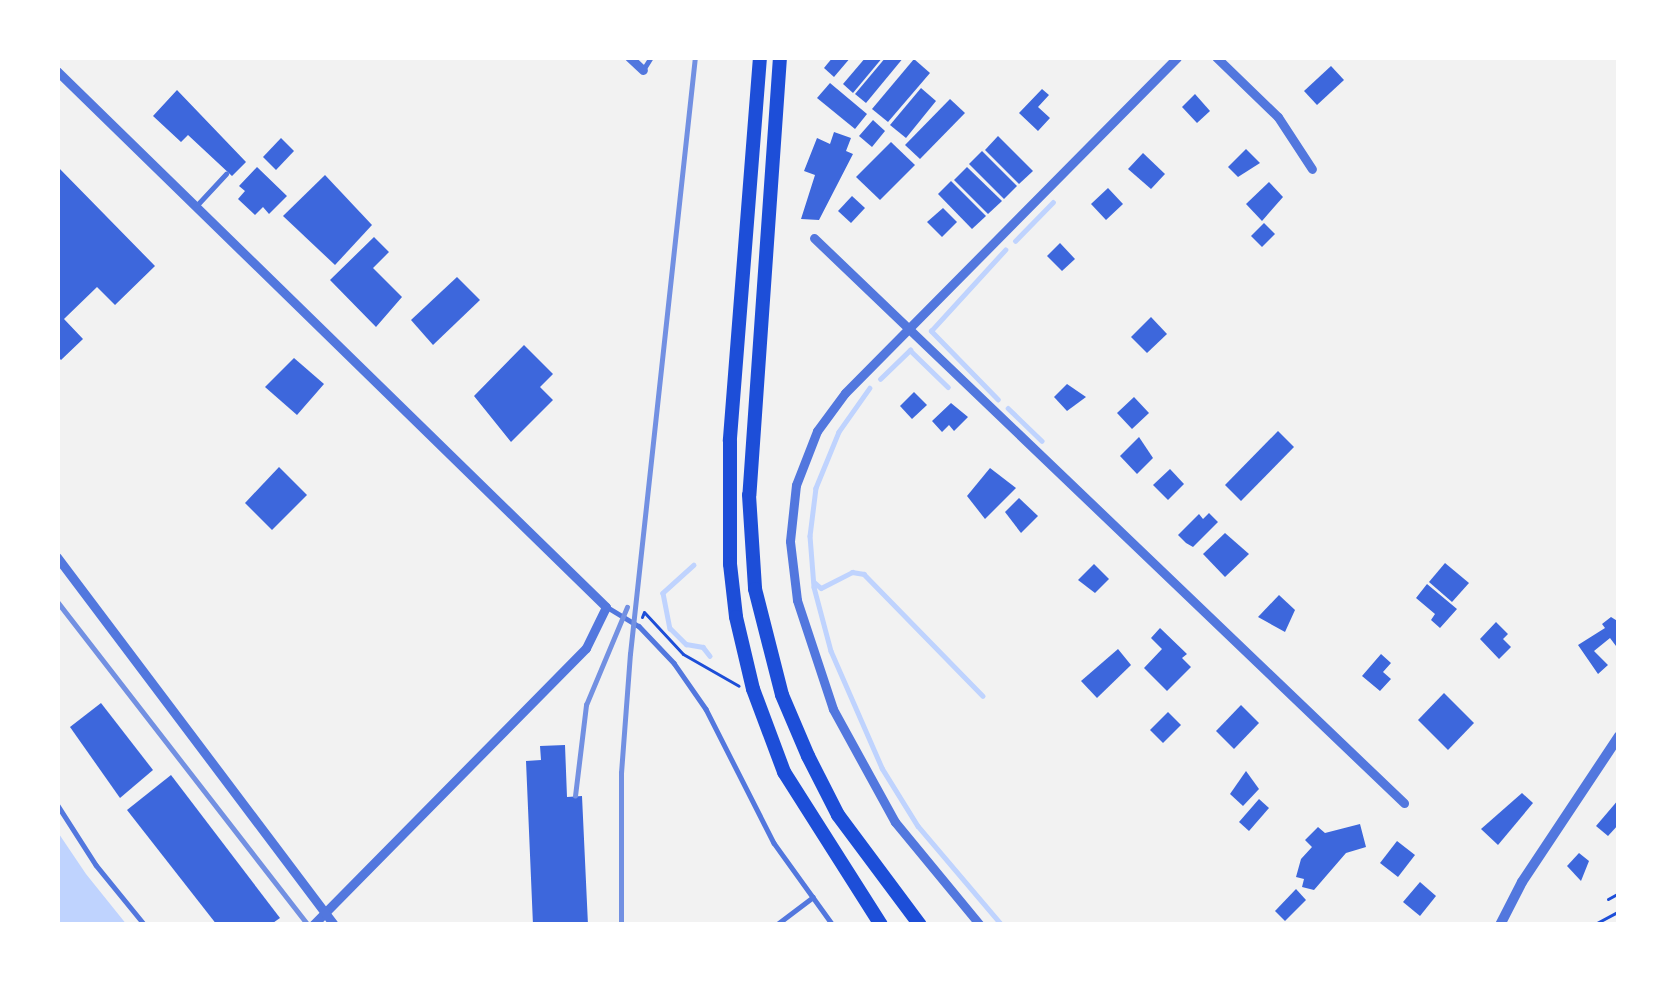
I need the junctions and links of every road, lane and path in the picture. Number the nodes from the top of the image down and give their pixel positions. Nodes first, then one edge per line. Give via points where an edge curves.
1 (629, 57) edge
2 (651, 57) edge
3 (760, 57) edge
4 (780, 57) edge
5 (1177, 57) edge
6 (1216, 57) edge
7 (643, 70) joint
8 (57, 71) edge
9 (1312, 169) dead end
10 (226, 174) dead end
11 (198, 204) junction
12 (814, 238) dead end
13 (910, 326) junction
14 (57, 557) edge
15 (606, 607) junction
16 (639, 626) junction
17 (752, 689) junction
18 (1619, 736) edge
19 (1404, 803) dead end
20 (57, 804) edge
21 (1619, 893) edge
22 (813, 897) junction
23 (1608, 899) dead end
24 (1619, 910) edge
25 (325, 914) junction
26 (145, 925) edge
27 (313, 925) edge
28 (334, 925) edge
29 (776, 925) edge
30 (833, 925) edge
31 (881, 925) edge
32 (920, 925) edge
33 (980, 925) edge
34 (1500, 925) edge
35 (1593, 925) edge

1 - 7 street
2 - 7 lane
3 - 17 main road via 729,502 736,617
4 - 32 main road via 749,495 755,589 782,695 808,756 838,815
5 - 13 street
6 - 9 street via 1278,117
8 - 11 street
10 - 11 lane
11 - 15 street
12 - 13 street
13 - 19 street
13 - 33 street via 817,431 796,485 793,571 820,676 855,756 895,822
14 - 25 street
15 - 16 lane
15 - 25 street via 586,648
16 - 17 path via 644,612 683,654
16 - 22 lane via 706,709 774,843
17 - 31 main road via 784,772
18 - 34 street
20 - 26 lane
21 - 23 path
22 - 29 lane
22 - 30 lane
24 - 35 path
25 - 27 street
25 - 28 street

